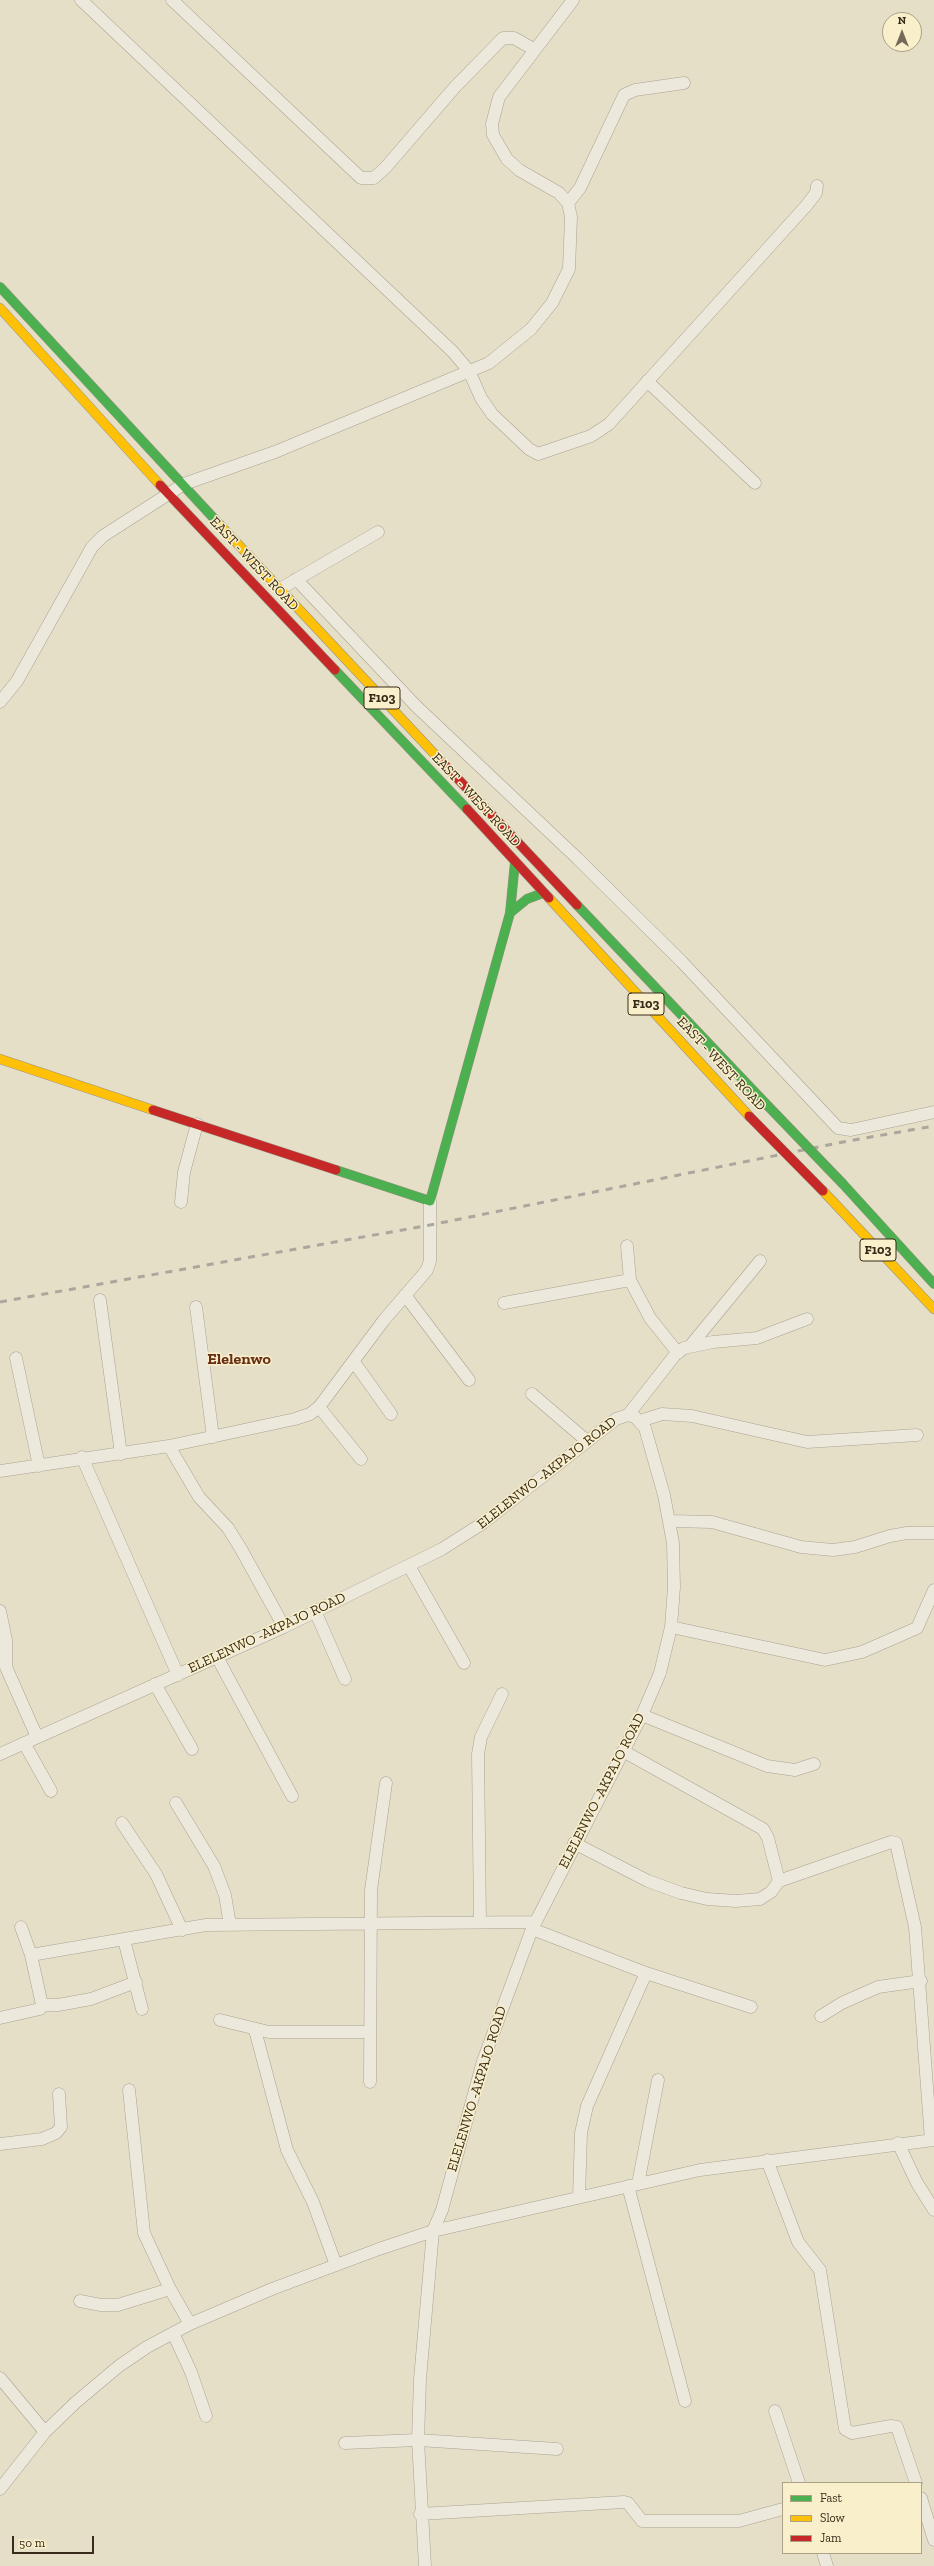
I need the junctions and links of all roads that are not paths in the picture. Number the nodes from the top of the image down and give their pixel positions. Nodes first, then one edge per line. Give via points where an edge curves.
1 (81, 0) edge
2 (172, 0) edge
3 (573, 0) edge
4 (535, 50) junction
5 (684, 83) dead end
6 (817, 186) dead end
7 (568, 203) junction
8 (0, 287) edge
9 (0, 308) edge
10 (469, 371) junction
11 (647, 381) junction
12 (755, 483) dead end
13 (184, 484) junction
14 (169, 494) junction
15 (378, 532) dead end
16 (296, 580) junction
17 (280, 589) junction
18 (0, 702) edge
19 (412, 702) junction
20 (400, 716) junction
21 (515, 862) junction
22 (543, 893) junction
23 (510, 913) junction
24 (0, 1059) edge
25 (934, 1112) edge
26 (197, 1124) junction
27 (430, 1201) junction
28 (181, 1202) dead end
29 (627, 1246) dead end
30 (760, 1261) dead end
31 (630, 1280) junction
32 (934, 1284) edge
33 (405, 1295) junction
34 (100, 1300) dead end
35 (504, 1303) dead end
36 (196, 1307) dead end
37 (934, 1309) edge
38 (807, 1319) dead end
39 (691, 1345) junction
40 (678, 1353) junction
41 (16, 1358) dead end
42 (354, 1362) junction
43 (469, 1380) dead end
44 (532, 1394) dead end
45 (319, 1407) junction
46 (391, 1414) dead end
47 (628, 1415) junction
48 (640, 1421) junction
49 (917, 1435) dead end
50 (213, 1437) junction
51 (587, 1441) junction
52 (169, 1446) junction
53 (121, 1454) junction
54 (82, 1458) junction
55 (361, 1460) dead end
56 (39, 1466) junction
57 (0, 1471) edge
58 (670, 1521) junction
59 (934, 1533) edge
60 (409, 1566) junction
61 (934, 1590) edge
62 (315, 1611) junction
63 (0, 1612) edge
64 (284, 1627) junction
65 (671, 1627) junction
66 (217, 1657) junction
67 (464, 1663) dead end
68 (178, 1675) junction
69 (344, 1679) dead end
70 (155, 1684) junction
71 (502, 1694) dead end
72 (642, 1715) junction
73 (37, 1737) junction
74 (24, 1743) junction
75 (192, 1750) dead end
76 (623, 1751) junction
77 (0, 1754) edge
78 (814, 1764) dead end
79 (386, 1783) dead end
80 (50, 1791) dead end
81 (292, 1796) dead end
82 (176, 1803) dead end
83 (122, 1823) dead end
84 (574, 1843) junction
85 (779, 1881) junction
86 (480, 1922) junction
87 (371, 1924) junction
88 (230, 1925) junction
89 (533, 1925) junction
90 (21, 1927) dead end
91 (182, 1930) junction
92 (124, 1940) junction
93 (31, 1955) junction
94 (646, 1973) junction
95 (920, 1981) junction
96 (136, 1982) junction
97 (42, 2005) junction
98 (751, 2007) dead end
99 (142, 2009) dead end
100 (821, 2016) dead end
101 (0, 2018) edge
102 (220, 2020) dead end
103 (255, 2030) junction
104 (370, 2032) junction
105 (658, 2080) dead end
106 (370, 2082) dead end
107 (129, 2090) dead end
108 (59, 2094) dead end
109 (933, 2140) edge
110 (898, 2143) junction
111 (0, 2144) edge
112 (767, 2160) junction
113 (633, 2185) junction
114 (579, 2197) junction
115 (934, 2210) edge
116 (433, 2231) junction
117 (336, 2265) junction
118 (170, 2289) junction
119 (80, 2301) dead end
120 (190, 2324) junction
121 (173, 2333) junction
122 (0, 2378) edge
123 (685, 2401) dead end
124 (775, 2411) dead end
125 (206, 2416) dead end
126 (45, 2432) junction
127 (418, 2440) junction
128 (345, 2443) dead end
129 (557, 2449) dead end
130 (799, 2482) edge
131 (916, 2482) edge
132 (0, 2489) edge
133 (922, 2501) edge
134 (782, 2509) edge
135 (420, 2514) junction
136 (934, 2540) edge
137 (823, 2554) edge
138 (425, 2566) edge
139 (827, 2566) edge

1 - 10 street via 420,319
2 - 4 street via 361,178 374,178 386,167 455,87 503,38 514,38
3 - 4 street
4 - 7 street via 499,97 494,111 493,135 507,159 519,170 559,193
5 - 7 street via 635,90 624,95 580,188
6 - 11 street via 816,193 806,206
7 - 10 street via 572,233 569,269 552,303 531,329 511,346 489,363
8 - 13 main road, EAST - WEST ROAD / F103
9 - 14 main road, EAST - WEST ROAD / F103
10 - 11 street via 481,398 492,414 529,449 538,454 591,436 609,424
10 - 13 street via 274,452
11 - 12 street
13 - 14 street
13 - 17 main road, EAST - WEST ROAD / F103
14 - 18 street via 97,541 17,681
14 - 21 main road, EAST - WEST ROAD / F103
15 - 16 street
16 - 17 street
16 - 19 street
17 - 20 main road, EAST - WEST ROAD / F103
19 - 20 street
19 - 25 street via 577,858 682,962 838,1128 851,1130
20 - 32 main road, EAST - WEST ROAD / F103, bridge via 843,1184
21 - 22 main road, EAST - WEST ROAD / F103
21 - 23 main road
22 - 23 main road via 527,899
22 - 37 main road, EAST - WEST ROAD / F103, bridge via 749,1116
23 - 27 main road
24 - 26 main road
26 - 27 main road
26 - 28 street via 184,1172
27 - 33 street via 430,1261 427,1270
29 - 31 street
30 - 39 street
31 - 35 street
31 - 40 street via 650,1318
33 - 42 street
33 - 43 street
34 - 53 street
36 - 50 street
38 - 39 street via 757,1338
39 - 40 street
40 - 47 street
41 - 56 street
42 - 45 street
42 - 46 street
44 - 51 street
45 - 50 street via 308,1415 295,1419
45 - 55 street
47 - 48 street, ELELENWO -AKPAJO ROAD
47 - 51 street, ELELENWO -AKPAJO ROAD via 616,1419
48 - 49 street via 662,1414 692,1416 807,1442
48 - 58 street, ELELENWO -AKPAJO ROAD via 648,1435
50 - 52 street
51 - 60 street, ELELENWO -AKPAJO ROAD via 483,1523
52 - 53 street
52 - 64 street via 199,1497 228,1528
53 - 54 street
54 - 56 street
54 - 68 street
56 - 57 street
58 - 59 street via 712,1522 801,1547 833,1550 855,1547 890,1536
58 - 65 street, ELELENWO -AKPAJO ROAD via 674,1586
60 - 62 street, ELELENWO -AKPAJO ROAD
60 - 67 street
61 - 65 street via 917,1628 862,1652 825,1660
62 - 64 street, ELELENWO -AKPAJO ROAD
62 - 69 street
63 - 73 street via 6,1640 6,1667
64 - 66 street, ELELENWO -AKPAJO ROAD
65 - 72 street, ELELENWO -AKPAJO ROAD via 660,1673
66 - 68 street, ELELENWO -AKPAJO ROAD
66 - 81 street
68 - 70 street, ELELENWO -AKPAJO ROAD
70 - 73 street, ELELENWO -AKPAJO ROAD
70 - 75 street
71 - 86 street via 481,1737 478,1754
72 - 76 street, ELELENWO -AKPAJO ROAD
72 - 78 street via 767,1766 795,1770
73 - 74 street, ELELENWO -AKPAJO ROAD
74 - 77 street, ELELENWO -AKPAJO ROAD
74 - 80 street
76 - 84 street, ELELENWO -AKPAJO ROAD
76 - 85 street via 763,1829 768,1838
79 - 87 street via 373,1864
82 - 88 street via 214,1866 225,1896
83 - 91 street via 156,1874
84 - 85 street via 648,1881 707,1900 760,1899 771,1892
84 - 89 street, ELELENWO -AKPAJO ROAD
85 - 95 street via 891,1842 896,1843 915,1927
86 - 87 street
86 - 89 street
87 - 88 street
87 - 104 street
88 - 91 street
89 - 94 street
89 - 116 street, ELELENWO -AKPAJO ROAD via 483,2061 442,2210
90 - 93 street
91 - 92 street
92 - 93 street
92 - 96 street
93 - 97 street
94 - 98 street
94 - 114 street via 587,2106 581,2133
95 - 100 street via 878,1987 842,2003
95 - 109 street
96 - 97 street via 84,2001
96 - 99 street
97 - 101 street via 40,2009
102 - 103 street
103 - 104 street
103 - 117 street via 287,2150 313,2202
104 - 106 street
105 - 113 street
107 - 118 street via 144,2233
108 - 111 street via 61,2127 56,2134
109 - 110 street
110 - 112 street
110 - 115 street via 917,2183
112 - 113 street via 700,2170
112 - 131 street via 798,2242 820,2270 845,2429 852,2433 897,2427
113 - 114 street
113 - 123 street
114 - 116 street
116 - 117 street
116 - 127 street, ELELENWO -AKPAJO ROAD via 420,2379
117 - 120 street
118 - 119 street via 118,2305 101,2306
118 - 120 street
120 - 121 street
121 - 125 street via 191,2372
121 - 126 street via 119,2366
122 - 126 street
124 - 130 street
126 - 132 street
127 - 128 street
127 - 129 street
127 - 135 street, ELELENWO -AKPAJO ROAD
133 - 136 street
134 - 135 street via 739,2520 642,2521 628,2503 624,2502
135 - 138 street, ELELENWO -AKPAJO ROAD
137 - 139 street

